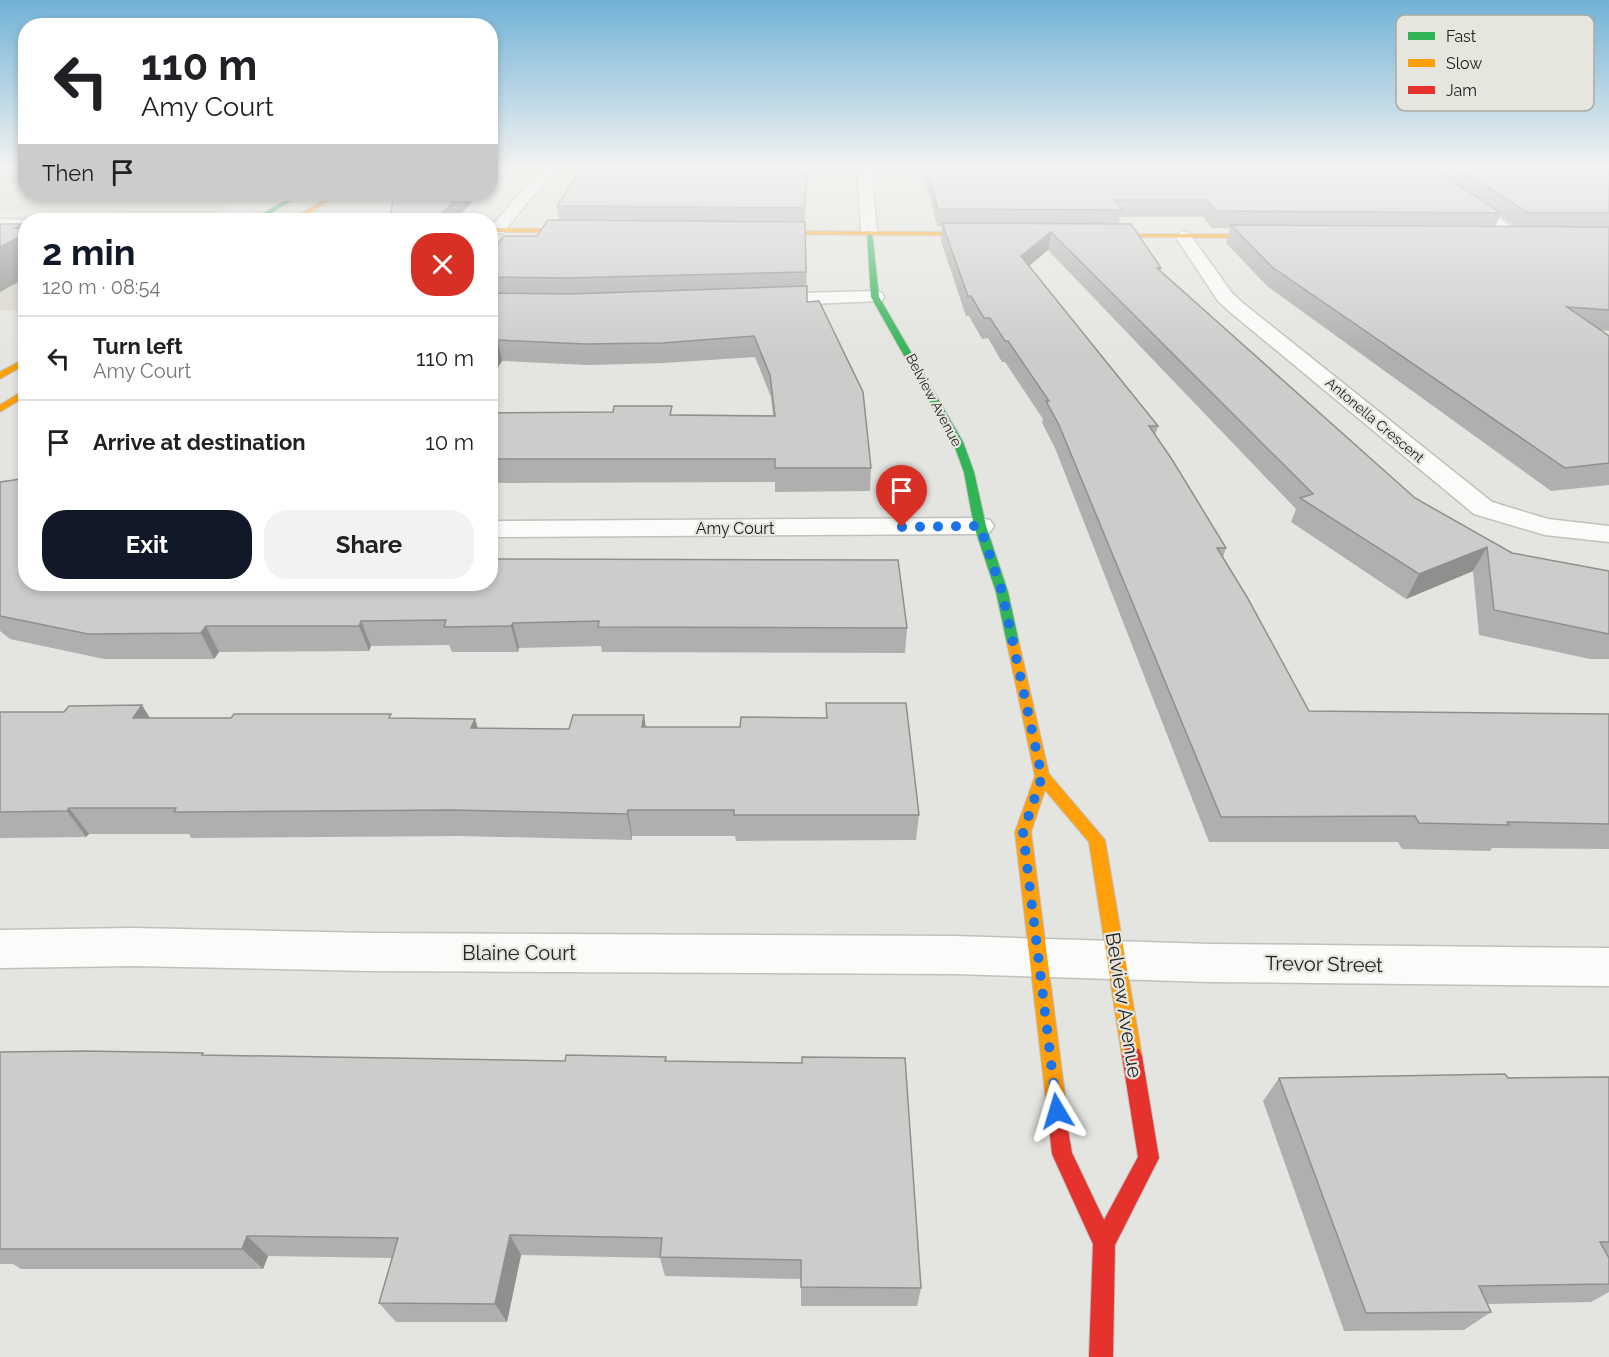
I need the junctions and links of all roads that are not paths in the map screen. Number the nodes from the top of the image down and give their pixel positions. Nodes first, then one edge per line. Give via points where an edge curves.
1 (1513, 229) edge
2 (498, 230) edge
3 (604, 231) edge
4 (747, 232) edge
5 (869, 232) junction
6 (1005, 234) edge
7 (1077, 235) edge
8 (1183, 236) junction
9 (1282, 237) edge
10 (1498, 238) edge
11 (1527, 238) joint
12 (875, 297) junction
13 (749, 300) edge
14 (18, 365) edge
15 (0, 376) edge
16 (18, 397) edge
17 (0, 409) edge
18 (980, 526) junction
19 (498, 529) edge
20 (1609, 534) edge
21 (1042, 777) junction
22 (0, 949) edge
23 (1039, 957) junction
24 (1117, 960) junction
25 (1609, 967) edge
26 (1104, 1243) junction
27 (1101, 1357) edge

1 - 11 street
2 - 3 street
4 - 5 street
5 - 6 street
5 - 12 street, Belview Avenue
7 - 8 street
8 - 9 street
8 - 20 street, Antonella Crescent via 1231,303 1483,508 1545,527
10 - 11 street
12 - 13 street
12 - 18 street, Belview Avenue via 958,442 969,472
14 - 15 street
16 - 17 street
18 - 19 street, Amy Court
18 - 21 street, Belview Avenue via 1002,592
21 - 23 street, Belview Avenue via 1023,832
21 - 24 street, Belview Avenue via 1097,840
22 - 23 street, Blaine Court
23 - 24 street, Trevor Street
23 - 26 street, Belview Avenue via 1062,1154
24 - 25 street, Trevor Street
24 - 26 street, Belview Avenue via 1149,1158
26 - 27 street, Belview Avenue

